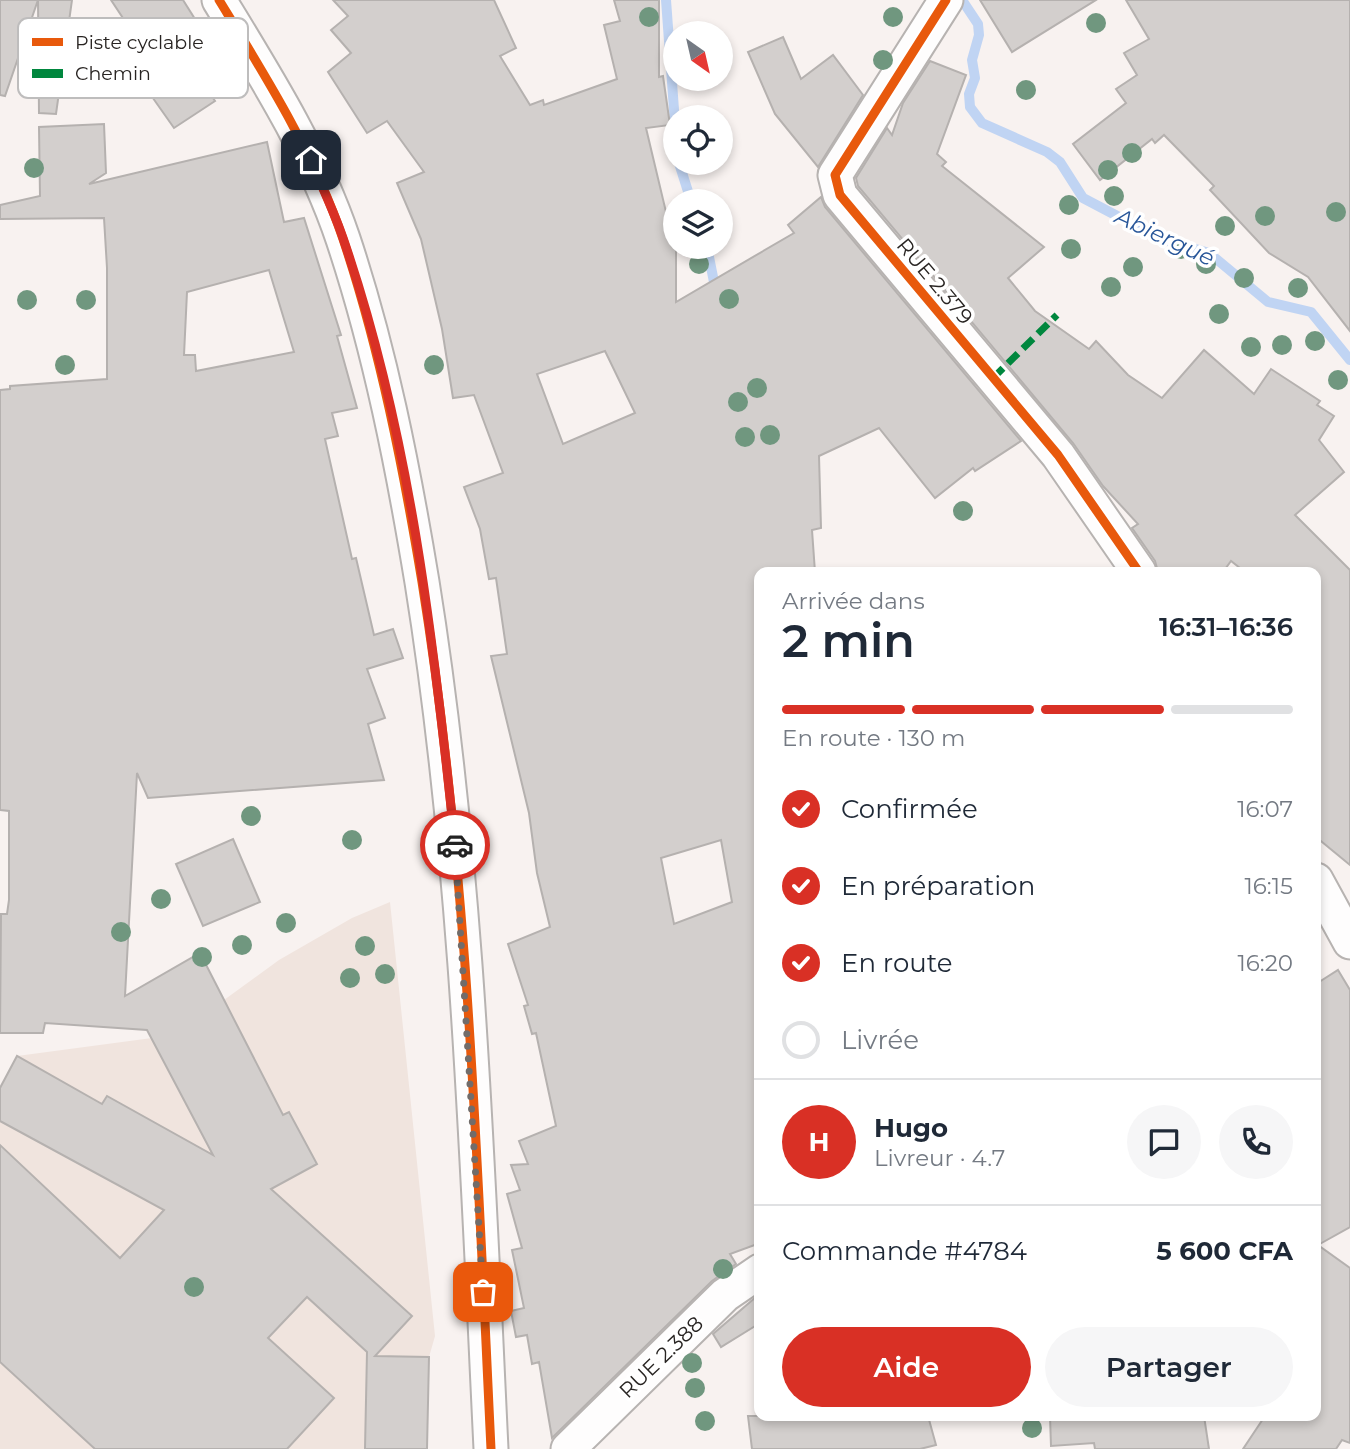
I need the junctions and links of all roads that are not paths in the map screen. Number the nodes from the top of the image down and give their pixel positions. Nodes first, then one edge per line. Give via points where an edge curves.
1 (219, 0) edge
2 (943, 3) edge
3 (230, 18) edge
4 (248, 48) edge
5 (1136, 567) edge
6 (1321, 889) edge
7 (1350, 942) edge
8 (754, 1275) edge
9 (491, 1449) edge
10 (568, 1449) edge

1 - 3 street
2 - 5 street, RUE 2.379 via 835,175 840,195 1058,455
4 - 9 street via 300,134 343,237 377,354 407,493 439,689 460,891
6 - 7 street
8 - 10 street, RUE 2.388 via 725,1295

